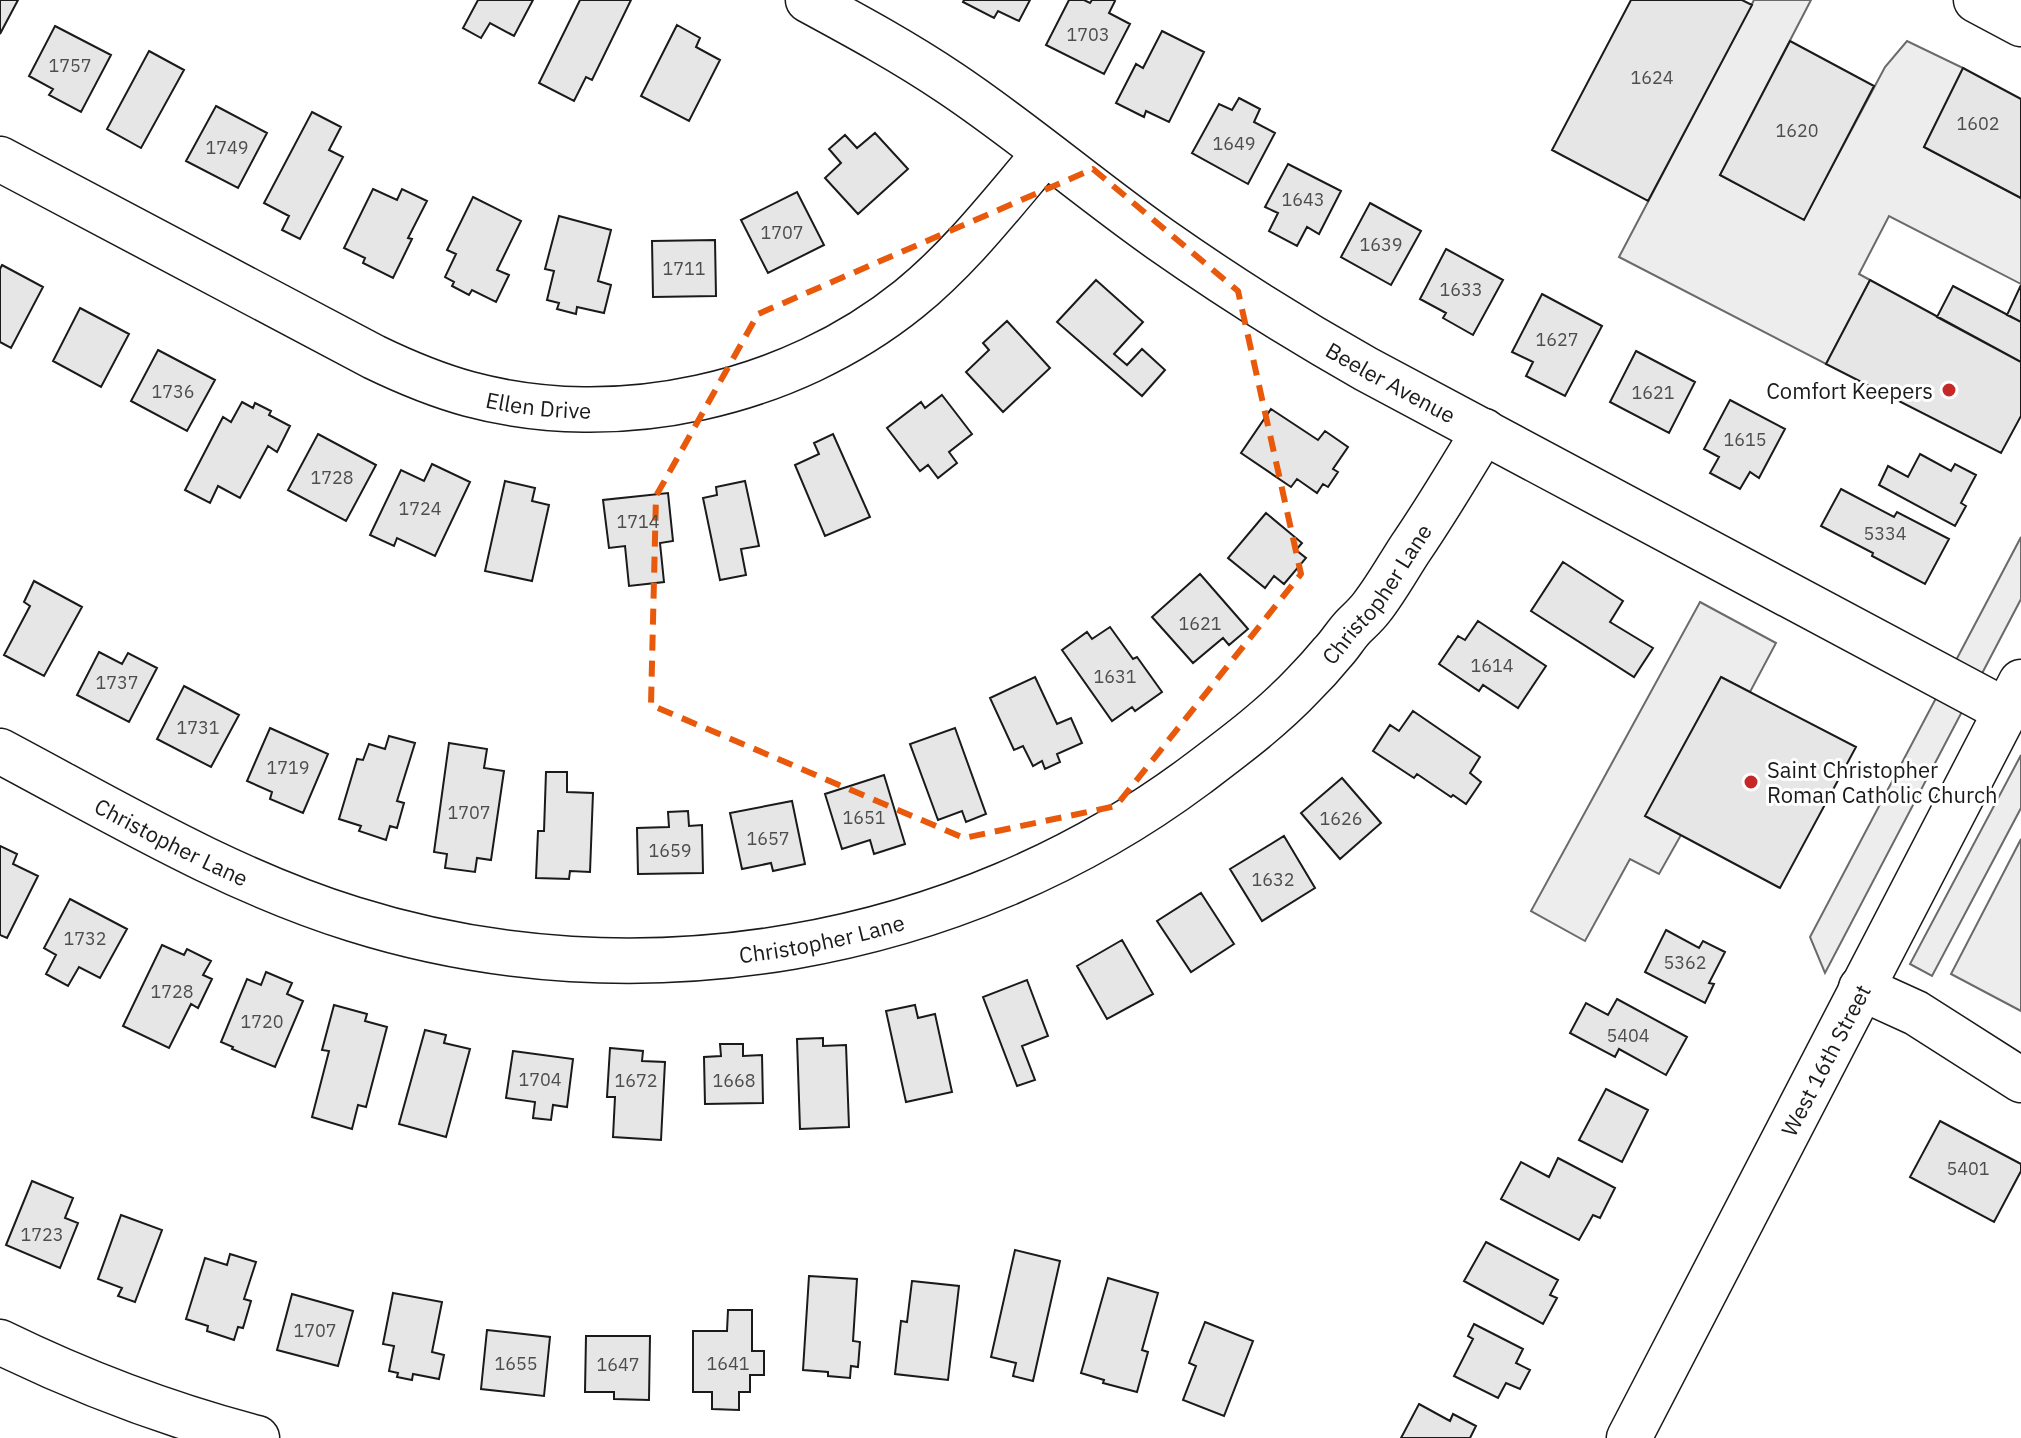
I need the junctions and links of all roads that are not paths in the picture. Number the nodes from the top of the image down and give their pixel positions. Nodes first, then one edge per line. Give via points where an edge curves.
1 (808, 0) edge
2 (1976, 0) edge
3 (2021, 24) edge
4 (1045, 153) junction
5 (0, 159) edge
6 (1484, 431) junction
7 (2013, 696) edge
8 (0, 751) edge
9 (1861, 988) junction
10 (2021, 1080) edge
11 (0, 1342) edge
12 (257, 1438) edge
13 (1629, 1438) edge

1 - 4 street, Beeler Avenue via 912,58
2 - 3 street
4 - 5 street, Ellen Drive via 948,264 846,342 727,392 660,405 581,410 489,399 413,376
4 - 6 street, Beeler Avenue via 1240,294
6 - 7 street, Beeler Avenue
6 - 8 street, Christopher Lane via 1367,614 1302,686 1246,737 1159,802 1048,866 930,914 822,941 715,958 622,960 514,954 424,938 320,908 239,876
7 - 9 street, West 16th Street
9 - 10 street via 1916,1013
9 - 13 street, West 16th Street
11 - 12 street via 139,1401

